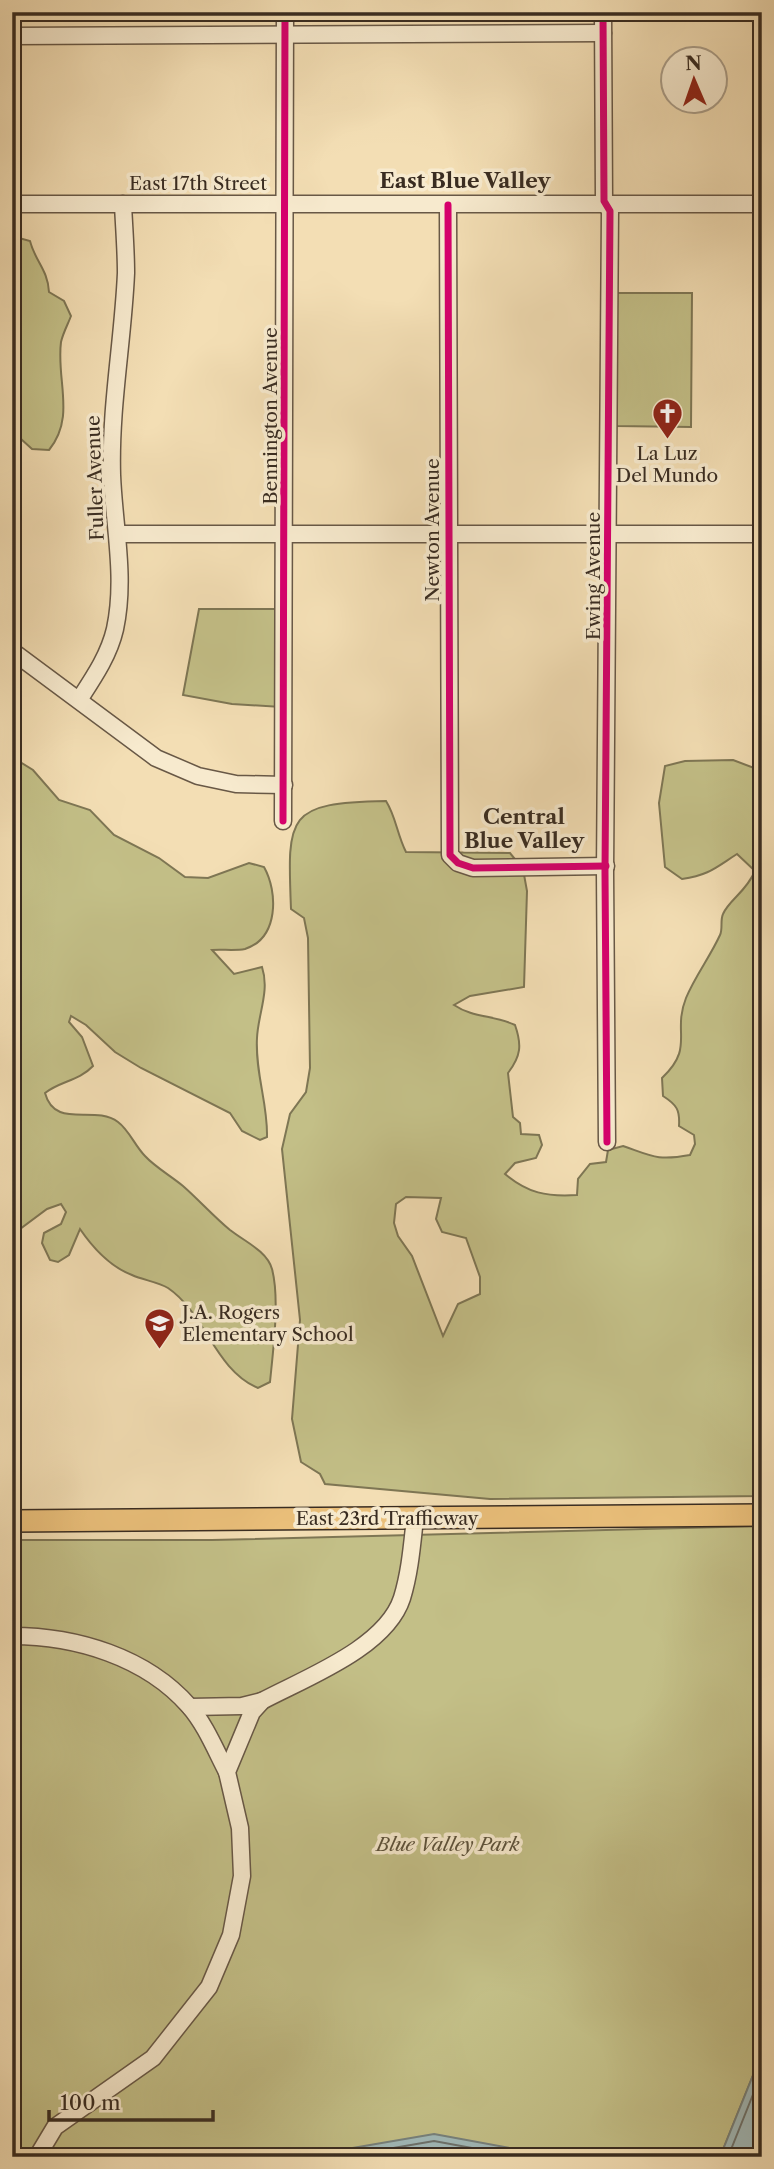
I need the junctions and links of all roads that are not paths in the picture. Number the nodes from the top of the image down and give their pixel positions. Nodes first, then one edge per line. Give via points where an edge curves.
1 (285, 12) edge
2 (603, 12) edge
3 (603, 33) junction
4 (285, 35) junction
5 (12, 36) edge
6 (12, 204) edge
7 (123, 204) junction
8 (285, 204) junction
9 (762, 204) edge
10 (449, 205) junction
11 (607, 205) junction
12 (118, 534) junction
13 (285, 534) junction
14 (609, 534) junction
15 (762, 534) edge
16 (448, 535) junction
17 (12, 651) edge
18 (79, 699) junction
19 (284, 785) junction
20 (284, 821) dead end
21 (606, 866) junction
22 (607, 1142) dead end
23 (762, 1515) edge
24 (415, 1518) junction
25 (12, 1521) edge
26 (12, 1636) edge
27 (262, 1701) junction
28 (190, 1707) junction
29 (227, 1772) junction
30 (37, 2157) edge

1 - 4 street, Bennington Avenue
2 - 3 street, Ewing Avenue
3 - 4 street
3 - 11 street, Ewing Avenue
4 - 5 street
4 - 8 street, Bennington Avenue
6 - 7 street, East 17th Street
7 - 8 street, East 17th Street
7 - 12 street, Fuller Avenue via 125,274 112,475
8 - 10 street, East 17th Street
8 - 13 street, Bennington Avenue
9 - 11 street, East 17th Street
10 - 11 street, East 17th Street
10 - 16 street, Newton Avenue
11 - 14 street, Ewing Avenue
12 - 13 street
12 - 18 street, Fuller Avenue via 119,595 114,630 102,666
13 - 16 street
13 - 19 street, Bennington Avenue
14 - 15 street
14 - 16 street
14 - 21 street, Ewing Avenue
16 - 21 street, Newton Avenue via 450,855 473,869
17 - 18 street
18 - 19 street via 156,758 198,776 236,784
19 - 20 street, Bennington Avenue
21 - 22 street, Ewing Avenue
23 - 24 main road, East 23rd Trafficway
24 - 25 main road, East 23rd Trafficway
24 - 27 street via 401,1600 386,1625 359,1649
26 - 28 street via 74,1641 126,1660 163,1682
27 - 28 street
27 - 29 street via 252,1712
28 - 29 street
29 - 30 street via 240,1828 242,1876 230,1935 209,1987 153,2058 55,2127

